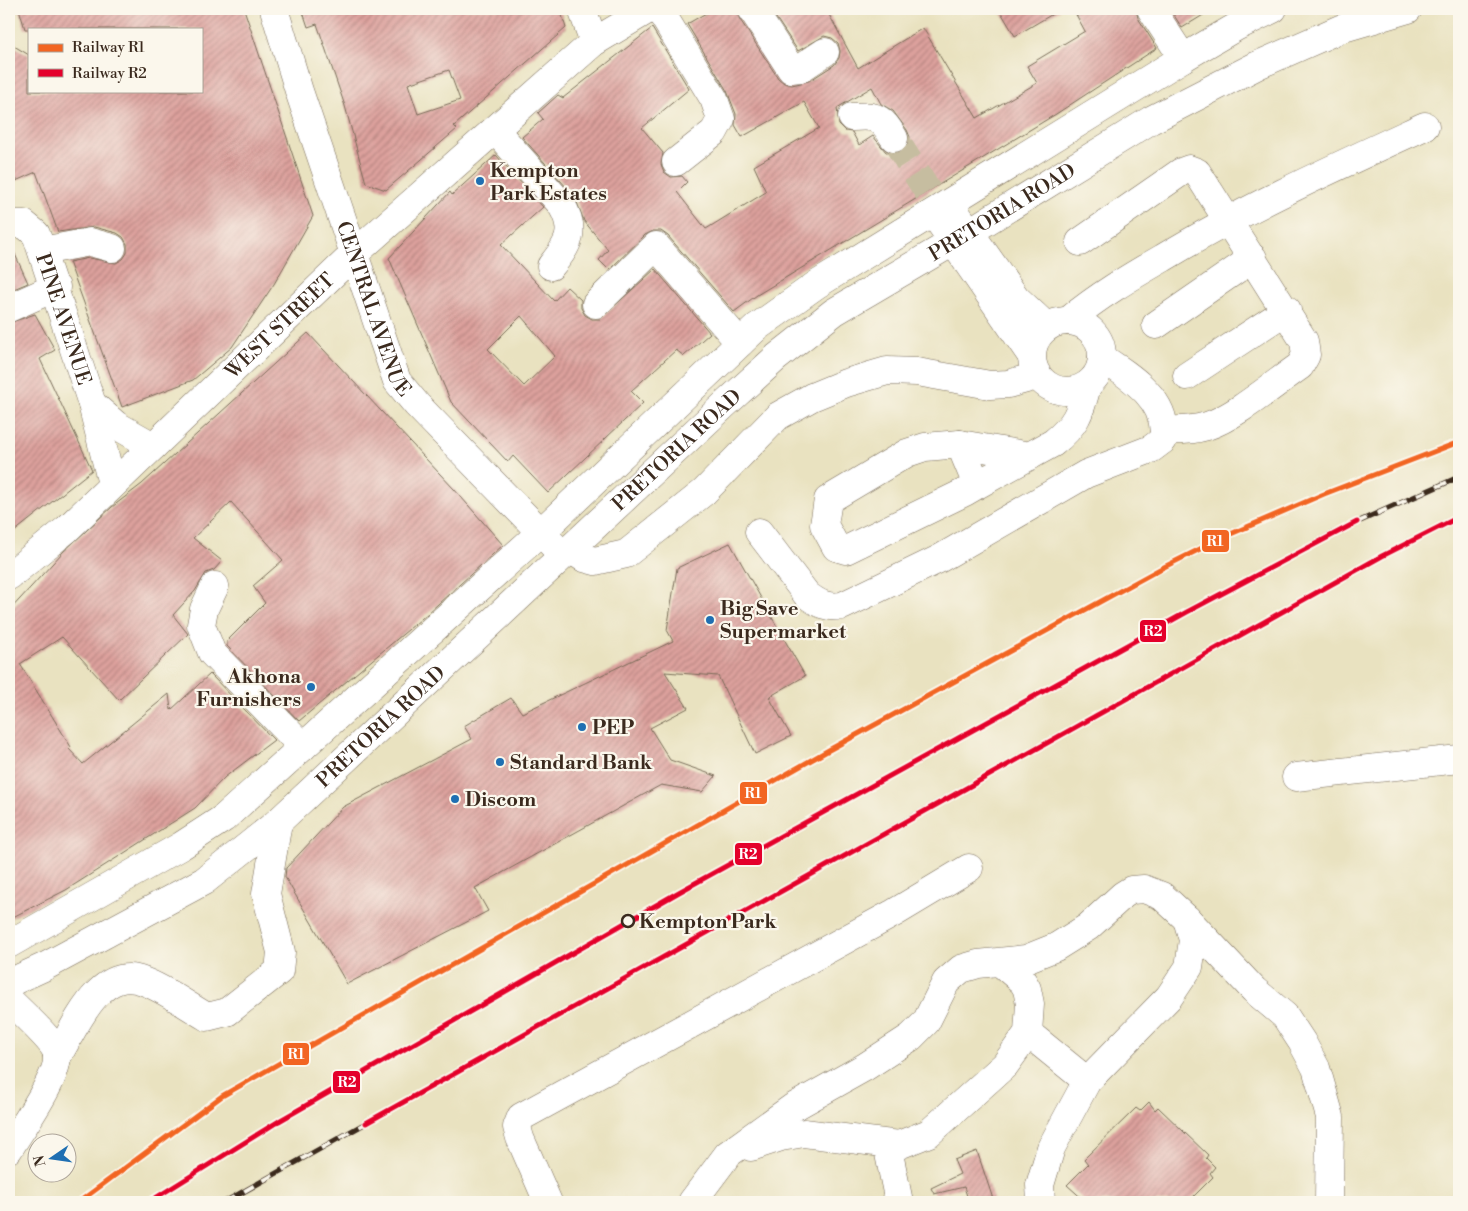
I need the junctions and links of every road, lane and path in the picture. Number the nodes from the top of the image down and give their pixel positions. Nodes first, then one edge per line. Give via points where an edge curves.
1 (274, 9) edge
2 (582, 9) edge
3 (649, 9) edge
4 (659, 9) edge
5 (752, 9) edge
6 (1151, 9) edge
7 (1273, 9) edge
8 (1365, 9) edge
9 (1408, 9) edge
10 (1340, 30) junction
11 (594, 42) junction
12 (825, 52) dead end
13 (1183, 58) junction
14 (852, 117) dead end
15 (1426, 126) dead end
16 (495, 130) junction
17 (894, 138) tunnel mouth
18 (676, 162) dead end
19 (937, 205) junction
20 (1229, 220) junction
21 (9, 224) edge
22 (962, 237) junction
23 (39, 242) junction
24 (1080, 242) dead end
25 (112, 248) dead end
26 (353, 255) junction
27 (1253, 258) junction
28 (550, 266) dead end
29 (56, 287) junction
30 (1114, 287) junction
31 (596, 304) dead end
32 (9, 308) edge
33 (1287, 310) junction
34 (1057, 324) junction
35 (1156, 325) dead end
36 (740, 343) junction
37 (1099, 347) junction
38 (1034, 366) junction
39 (1186, 376) dead end
40 (1074, 389) junction
41 (92, 404) junction
42 (1164, 430) junction
43 (960, 444) junction
44 (153, 446) junction
45 (1030, 456) junction
46 (112, 484) junction
47 (976, 485) junction
48 (759, 532) dead end
49 (540, 533) junction
50 (566, 552) junction
51 (9, 576) edge
52 (215, 586) dead end
53 (303, 747) junction
54 (1459, 758) edge
55 (1296, 776) dead end
56 (278, 822) junction
57 (969, 868) dead end
58 (1187, 919) junction
59 (9, 944) edge
60 (1001, 962) junction
61 (9, 983) edge
62 (9, 1000) edge
63 (1028, 1033) junction
64 (57, 1058) junction
65 (1087, 1081) junction
66 (887, 1144) junction
67 (9, 1150) edge
68 (728, 1154) junction
69 (548, 1202) edge
70 (692, 1202) edge
71 (899, 1202) edge
72 (1041, 1202) edge
73 (1329, 1202) edge

1 - 26 main road, CENTRAL AVENUE
2 - 11 main road
3 - 11 main road, WEST STREET
4 - 18 main road via 711,94 721,120 714,132
5 - 12 main road via 791,69 801,68
6 - 13 main road
7 - 13 main road, PRETORIA ROAD
8 - 10 main road
9 - 10 main road, PRETORIA ROAD
10 - 22 main road, PRETORIA ROAD via 1258,65 1150,120
11 - 16 main road, WEST STREET
13 - 19 main road, PRETORIA ROAD
14 - 17 main road via 880,119
15 - 20 main road
16 - 26 main road, WEST STREET
16 - 28 main road via 568,215 570,232 565,250
19 - 22 main road
19 - 36 main road, PRETORIA ROAD via 816,284
20 - 24 main road via 1197,172 1189,170 1180,172
20 - 27 main road
20 - 30 main road
21 - 23 main road via 24,224
22 - 34 main road via 1016,298
22 - 38 main road
22 - 50 main road, PRETORIA ROAD via 834,312 777,357
23 - 25 main road via 90,242
23 - 29 main road, PINE AVENUE
26 - 44 main road, WEST STREET
26 - 49 main road, CENTRAL AVENUE via 397,381 416,405
27 - 33 main road
27 - 35 main road
29 - 32 main road
29 - 41 main road, PINE AVENUE
30 - 34 main road
30 - 37 main road
31 - 36 main road via 656,246
33 - 39 main road
33 - 42 main road via 1304,341 1306,355 1300,366 1209,425 1186,431
34 - 37 main road via 1079,323
34 - 38 main road via 1033,344
36 - 49 main road, PRETORIA ROAD
37 - 40 main road via 1098,374
37 - 42 main road via 1146,391 1158,409
38 - 40 main road via 1045,384
38 - 50 main road, CENTRAL AVENUE via 1014,383 990,385 917,372 887,372 846,383 778,416 704,492 626,554 595,561
40 - 45 main road via 1067,430 1053,443
41 - 44 main road, PINE AVENUE via 116,425
41 - 46 main road, PINE AVENUE
42 - 48 main road via 1162,440 1151,449 1086,474 939,559 842,606 825,606 807,595
43 - 45 main road
43 - 47 main road
43 - 47 main road via 925,447 907,453 828,500 824,525 836,547 846,550
44 - 46 main road, WEST STREET
45 - 47 main road
46 - 51 main road, WEST STREET via 67,529
49 - 50 main road, CENTRAL AVENUE
49 - 53 main road, PRETORIA ROAD
50 - 56 main road, PRETORIA ROAD
52 - 53 main road via 204,609 201,625 212,653
53 - 59 main road, PRETORIA ROAD via 217,823
54 - 55 main road
56 - 61 main road, PRETORIA ROAD via 204,881
56 - 64 main road via 266,894 281,952 279,971 227,1012 207,1017 143,981 126,978 112,981 97,993
57 - 69 main road via 894,913 521,1117 517,1127 520,1138
58 - 60 main road via 1162,896 1144,889 1131,890 1088,927 1056,947 1026,959
58 - 65 main road via 1192,953 1181,981
58 - 73 main road via 1254,990 1285,1016 1316,1068 1330,1116
60 - 63 main road via 1027,989 1030,1004
60 - 68 main road via 961,969 946,982 926,1022 911,1037 792,1108
62 - 64 main road via 54,1046
63 - 65 main road
63 - 66 main road via 1005,1065 929,1133 899,1145
64 - 67 main road via 49,1084
65 - 72 main road via 1051,1148 1040,1185
66 - 68 main road via 804,1133
66 - 71 main road
68 - 70 main road

